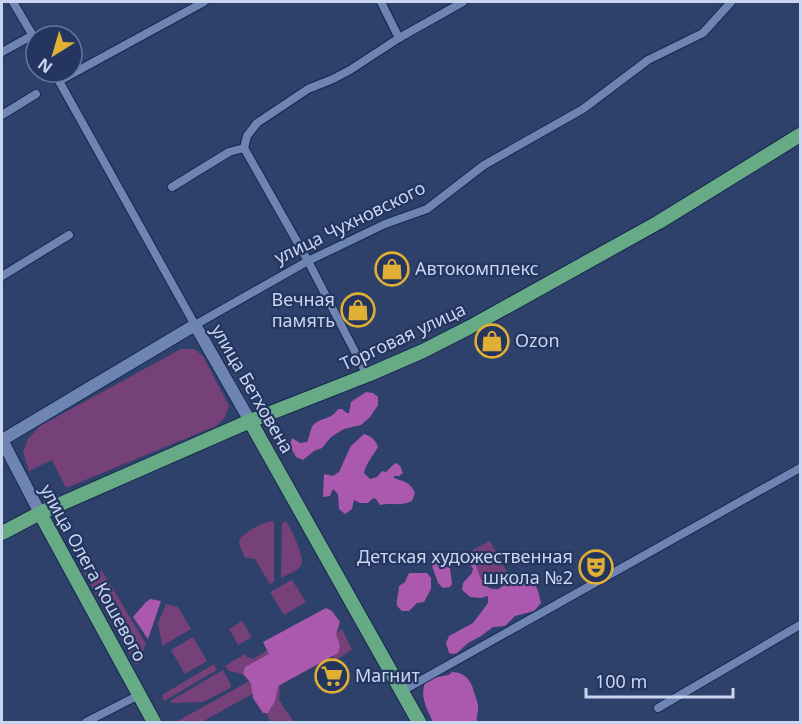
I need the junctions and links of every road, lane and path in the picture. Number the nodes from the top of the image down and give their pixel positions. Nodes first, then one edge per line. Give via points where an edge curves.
1 (13, 2) edge
2 (204, 2) edge
3 (381, 2) edge
4 (463, 2) edge
5 (731, 2) edge
6 (26, 24) edge
7 (399, 38) junction
8 (24, 42) edge
9 (2, 52) edge
10 (84, 67) edge
11 (61, 84) edge
12 (36, 94) dead end
13 (2, 115) edge
14 (801, 135) edge
15 (244, 148) junction
16 (172, 187) dead end
17 (69, 235) dead end
18 (308, 261) junction
19 (2, 276) edge
20 (195, 325) junction
21 (367, 375) junction
22 (250, 422) junction
23 (2, 440) edge
24 (801, 468) edge
25 (40, 513) junction
26 (2, 533) edge
27 (801, 625) edge
28 (402, 692) junction
29 (139, 695) junction
30 (658, 708) dead end
31 (86, 723) edge
32 (154, 723) edge
33 (419, 723) edge

1 - 6 street
2 - 10 street
3 - 7 street
4 - 7 street
5 - 18 street, улица Чухновского via 704,33 648,60 583,109 484,165 427,209 384,224
7 - 15 street via 257,123
8 - 9 street
11 - 20 street, улица Бетховена
12 - 13 street
14 - 21 main road, Торговая улица via 659,222 470,327
15 - 16 street via 229,152
15 - 18 street
17 - 19 street
18 - 20 street, улица Чухновского
18 - 21 street
20 - 22 street, улица Бетховена
20 - 23 street, улица Чухновского
21 - 22 main road, Торговая улица
22 - 25 main road, Торговая улица
22 - 28 main road, улица Бетховена
23 - 25 street, улица Олега Кошевого
24 - 28 street
25 - 26 main road, Торговая улица
25 - 29 main road, улица Олега Кошевого
27 - 30 street
28 - 33 main road, улица Бетховена
29 - 31 street
29 - 32 main road, улица Олега Кошевого

